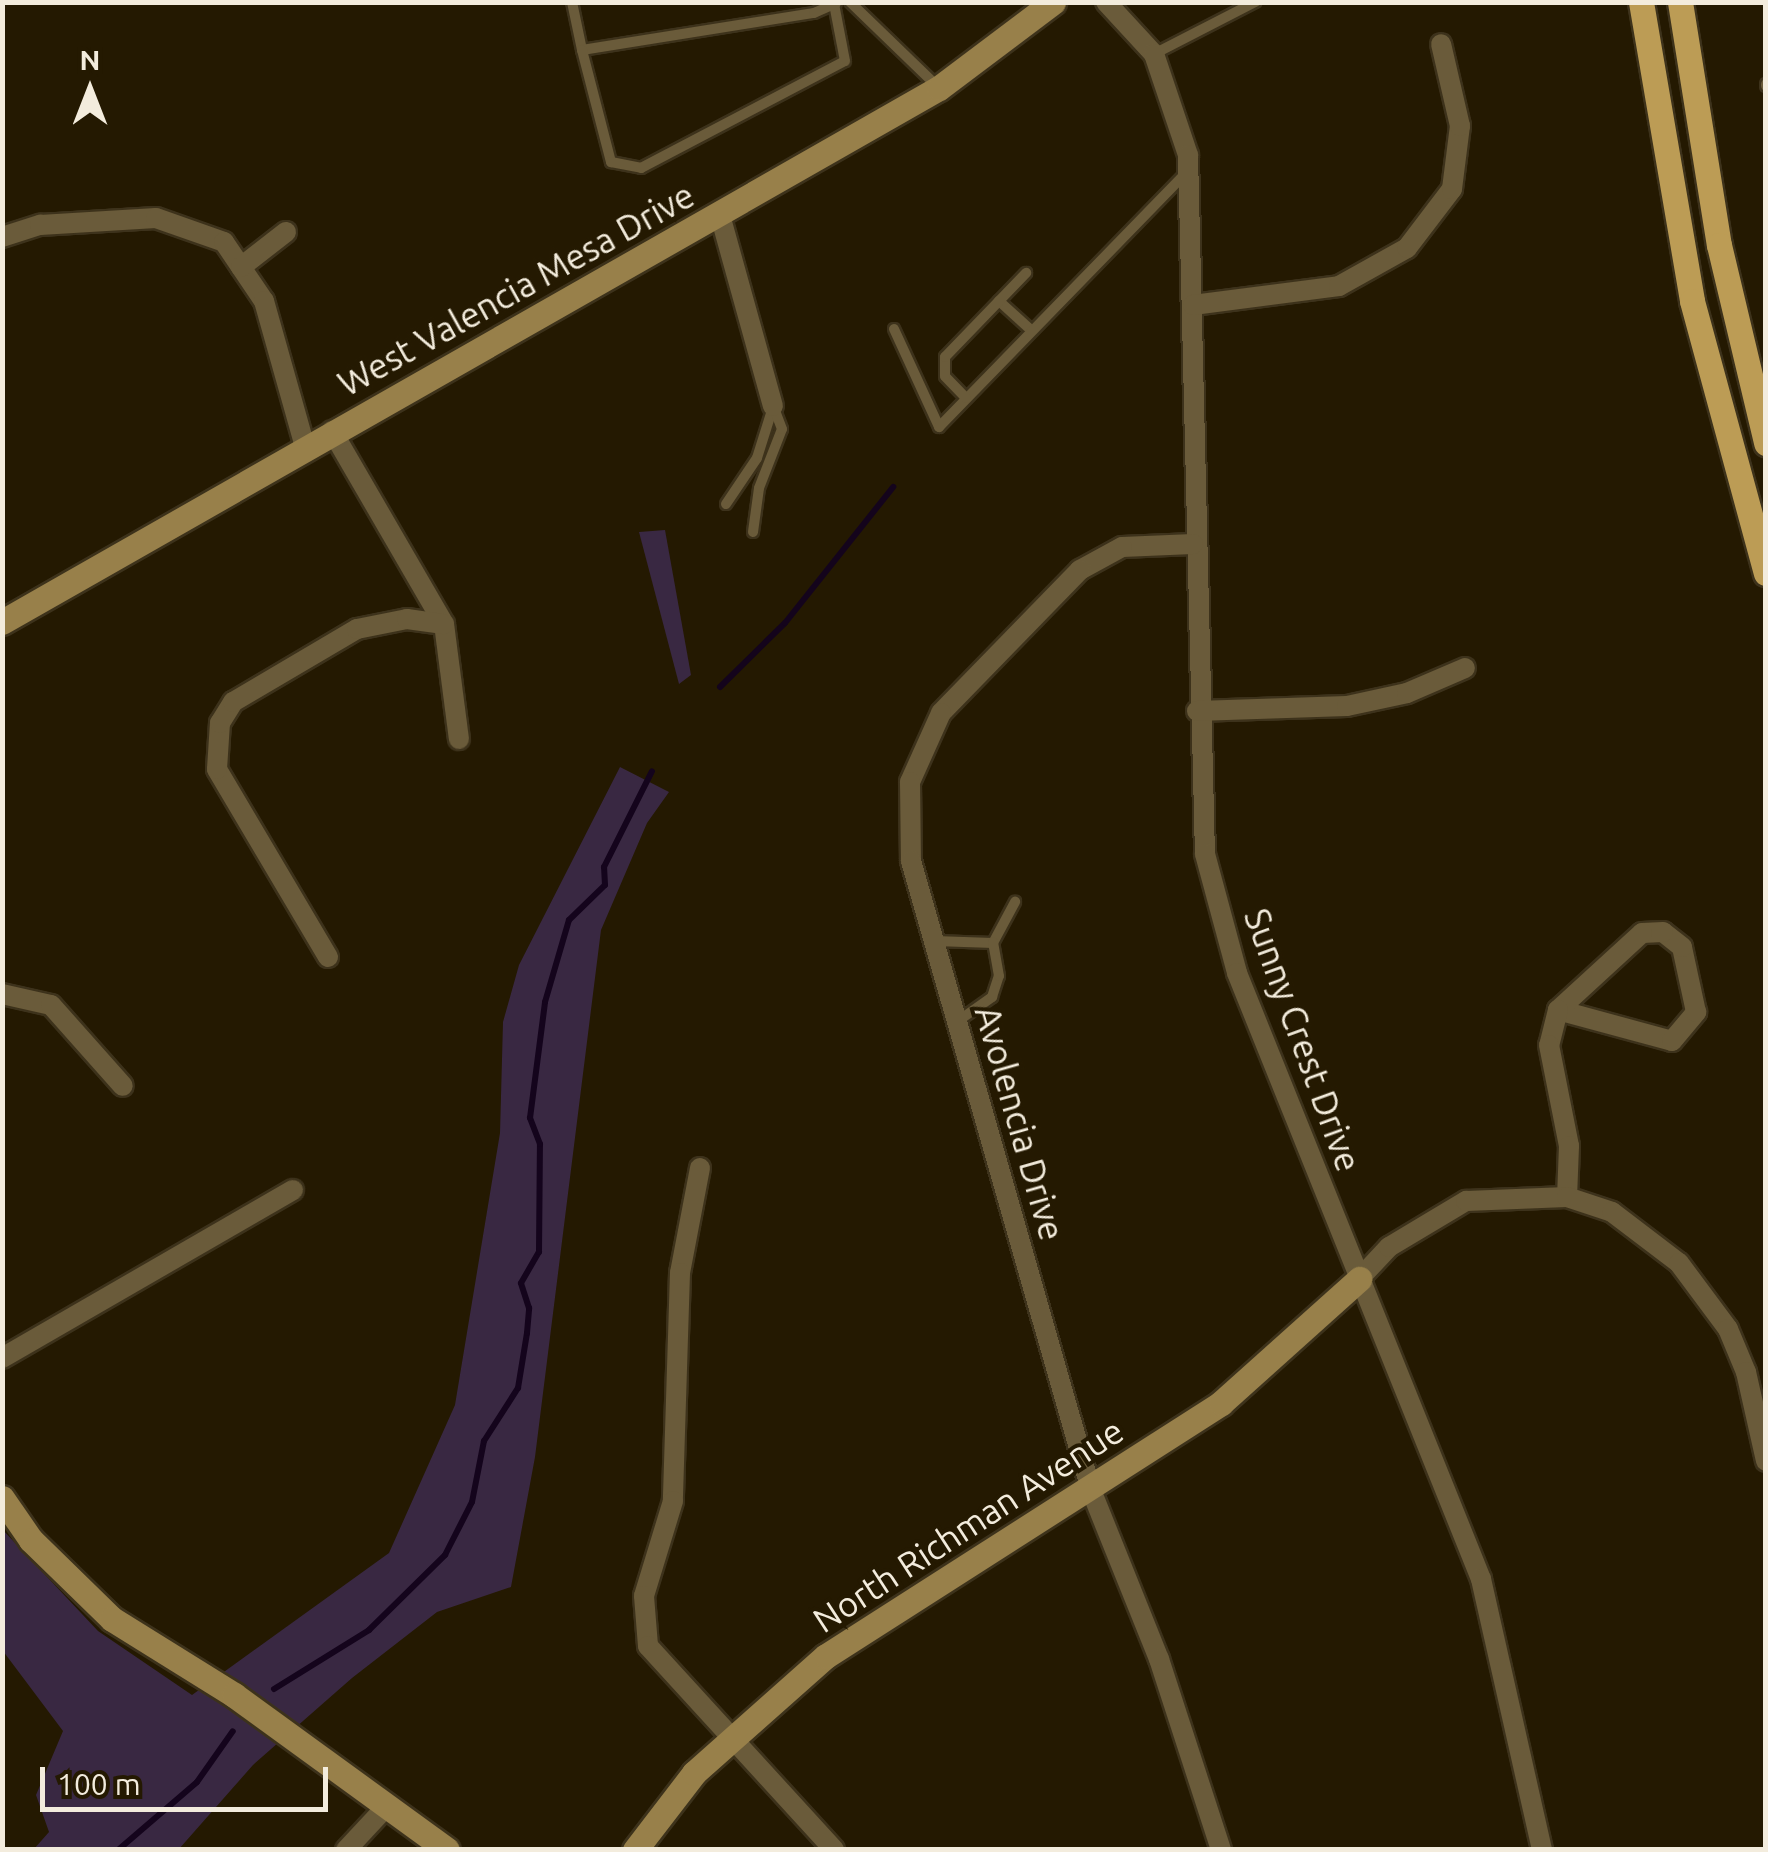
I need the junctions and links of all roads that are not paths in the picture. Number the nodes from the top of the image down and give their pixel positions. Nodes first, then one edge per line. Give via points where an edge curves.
1 (572, 2) edge
2 (791, 2) edge
3 (850, 2) edge
4 (1053, 2) edge
5 (1106, 2) edge
6 (1255, 2) edge
7 (1641, 2) edge
8 (1680, 2) edge
9 (835, 3) edge
10 (793, 16) junction
11 (1441, 44) dead end
12 (582, 50) junction
13 (1154, 54) junction
14 (939, 88) junction
15 (1188, 171) junction
16 (720, 215) junction
17 (286, 232) dead end
18 (2, 237) edge
19 (241, 267) junction
20 (1026, 273) dead end
21 (998, 301) junction
22 (1193, 305) junction
23 (894, 329) dead end
24 (1031, 330) junction
25 (966, 398) junction
26 (773, 406) junction
27 (332, 432) junction
28 (1766, 443) edge
29 (305, 447) junction
30 (726, 504) dead end
31 (753, 532) dead end
32 (1193, 544) junction
33 (1766, 574) edge
34 (2, 622) edge
35 (444, 624) junction
36 (1465, 668) dead end
37 (1198, 711) junction
38 (459, 739) dead end
39 (1015, 902) dead end
40 (934, 941) junction
41 (994, 943) junction
42 (328, 957) dead end
43 (2, 994) edge
44 (1558, 1010) junction
45 (957, 1021) junction
46 (123, 1086) dead end
47 (700, 1168) dead end
48 (292, 1190) dead end
49 (1567, 1197) junction
50 (1358, 1279) junction
51 (2, 1358) edge
52 (1766, 1461) edge
53 (1091, 1490) junction
54 (2, 1498) edge
55 (731, 1738) junction
56 (386, 1807) junction
57 (346, 1850) edge
58 (448, 1850) edge
59 (635, 1850) edge
60 (834, 1850) edge
61 (1221, 1850) edge
62 (1542, 1850) edge

1 - 12 lane
2 - 10 lane
3 - 14 lane
4 - 14 street, West Valencia Mesa Drive
5 - 13 street, Sunny Crest Drive
6 - 13 lane
7 - 33 main road via 1692,300
8 - 28 main road via 1719,245
9 - 10 lane
9 - 12 lane via 846,61 641,168 612,162
10 - 12 lane
11 - 22 street via 1460,126 1452,190 1407,248 1339,286
13 - 15 street, Sunny Crest Drive
14 - 16 street, West Valencia Mesa Drive
15 - 22 street, Sunny Crest Drive
15 - 24 lane
16 - 26 street
16 - 27 street, West Valencia Mesa Drive
17 - 19 street
18 - 19 street via 40,225 156,218 224,242
19 - 29 street via 264,301
20 - 21 lane
21 - 24 lane
21 - 25 lane via 941,368
22 - 32 street, Sunny Crest Drive
23 - 25 lane via 939,427
24 - 25 lane
26 - 30 lane via 757,458
26 - 31 lane via 782,430 759,488
27 - 29 street, West Valencia Mesa Drive
27 - 35 street
29 - 34 street, West Valencia Mesa Drive
32 - 37 street, Sunny Crest Drive
32 - 40 street, Avolencia Drive via 1122,547 1080,570 941,713 910,782 911,862
35 - 38 street
35 - 42 street via 407,620 358,629 232,702 220,723 217,769
36 - 37 street via 1408,693 1347,706
37 - 50 street, Sunny Crest Drive via 1206,854 1237,973
39 - 41 lane
40 - 41 lane
40 - 45 street, Avolencia Drive
41 - 45 lane via 999,976 992,997
43 - 46 street via 51,1005
44 - 44 street via 1642,932 1663,932 1682,947 1696,1012 1672,1040
44 - 49 street via 1548,1045 1569,1146
45 - 53 street, Avolencia Drive
47 - 55 street via 680,1273 673,1500 644,1596 648,1646
48 - 51 street
49 - 50 street via 1466,1202 1389,1247
49 - 52 street via 1649,1234 1706,1294 1746,1372
50 - 53 street, North Richman Avenue via 1221,1404
50 - 62 street, Sunny Crest Drive via 1481,1579
53 - 55 street, North Richman Avenue via 826,1656
53 - 61 street, Avolencia Drive via 1158,1659
54 - 56 street via 31,1540 112,1619 234,1695
55 - 59 street, North Richman Avenue via 657,1816
55 - 60 street
56 - 57 street
56 - 58 street

